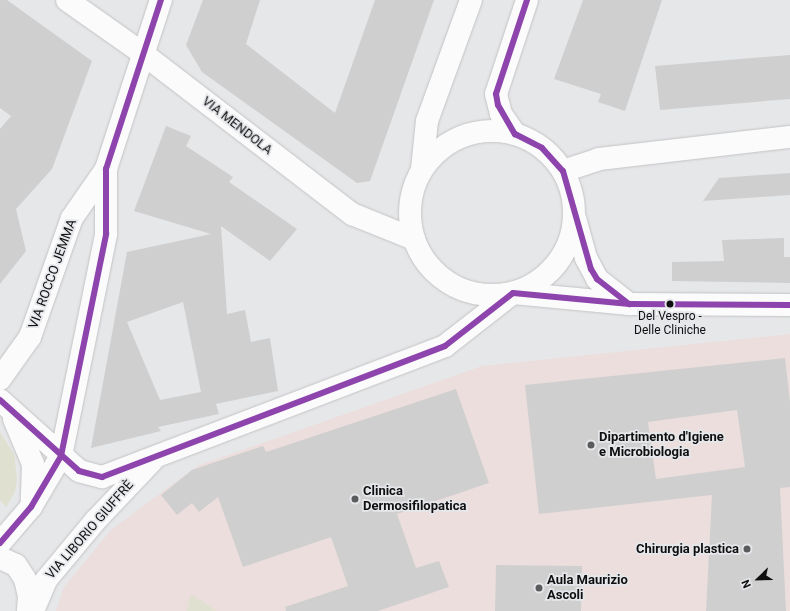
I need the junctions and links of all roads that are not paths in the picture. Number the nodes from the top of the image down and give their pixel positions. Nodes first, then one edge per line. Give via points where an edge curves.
1 (67, 0) edge
2 (161, 0) edge
3 (470, 0) edge
4 (527, 0) edge
5 (142, 53) junction
6 (515, 134) junction
7 (790, 137) edge
8 (106, 169) junction
9 (422, 169) junction
10 (563, 171) junction
11 (574, 213) junction
12 (414, 238) junction
13 (513, 293) junction
14 (629, 304) junction
15 (790, 305) edge
16 (0, 379) edge
17 (4, 403) edge
18 (158, 455) junction
19 (61, 456) junction
20 (31, 506) junction
21 (0, 542) edge
22 (0, 558) edge
23 (28, 611) edge
24 (33, 611) edge

1 - 5 street, VIA MENDOLA
2 - 5 street, VIA ROCCO JEMMA
3 - 9 street via 427,121
4 - 6 street via 496,94 501,114
5 - 8 street, VIA ROCCO JEMMA
5 - 12 street, VIA MENDOLA via 352,214
6 - 9 street via 480,132 462,136 447,144
6 - 10 street via 542,148
7 - 10 street via 599,159
8 - 16 street, VIA ROCCO JEMMA via 72,218 30,337
8 - 19 street, VIA ROCCO JEMMA via 106,234
9 - 12 street via 412,196 410,224
10 - 11 street
11 - 13 street via 570,239 557,263 538,282
11 - 14 street via 591,269 597,279
12 - 13 street via 429,266 453,285 482,295
13 - 14 street
13 - 18 street via 445,346
14 - 15 street
17 - 19 street
17 - 20 street via 33,464
18 - 19 street via 102,477 79,471
18 - 24 street, VIA LIBORIO GIUFFRÈ via 96,520 46,580
19 - 20 street, VIA ROCCO JEMMA
20 - 21 street, VIA ROCCO JEMMA
22 - 23 street via 16,565 25,578

